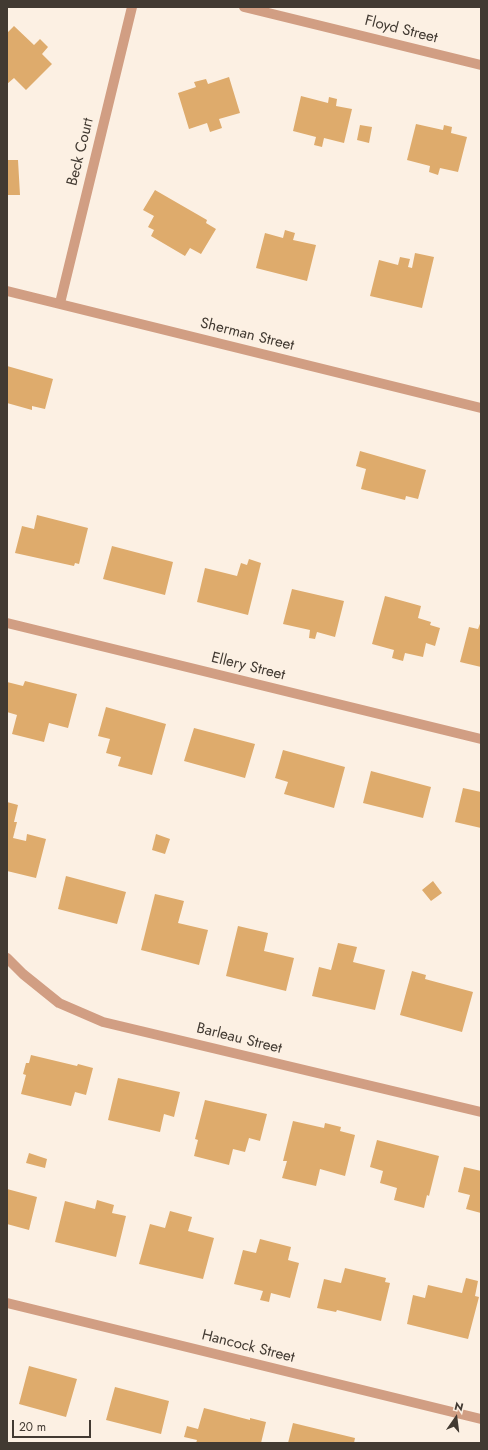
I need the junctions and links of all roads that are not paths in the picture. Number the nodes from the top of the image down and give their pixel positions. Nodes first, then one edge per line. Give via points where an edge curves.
1 (132, 7) edge
2 (244, 7) edge
3 (481, 65) edge
4 (7, 291) edge
5 (60, 303) junction
6 (481, 408) edge
7 (7, 623) edge
8 (481, 739) edge
9 (7, 958) edge
10 (481, 1112) edge
11 (7, 1303) edge
12 (481, 1419) edge

1 - 5 street, Beck Court
2 - 3 street, Floyd Street
4 - 5 street, Sherman Street
5 - 6 street, Sherman Street
7 - 8 street, Ellery Street
9 - 10 street, Barleau Street via 59,1003 103,1022
11 - 12 street, Hancock Street

